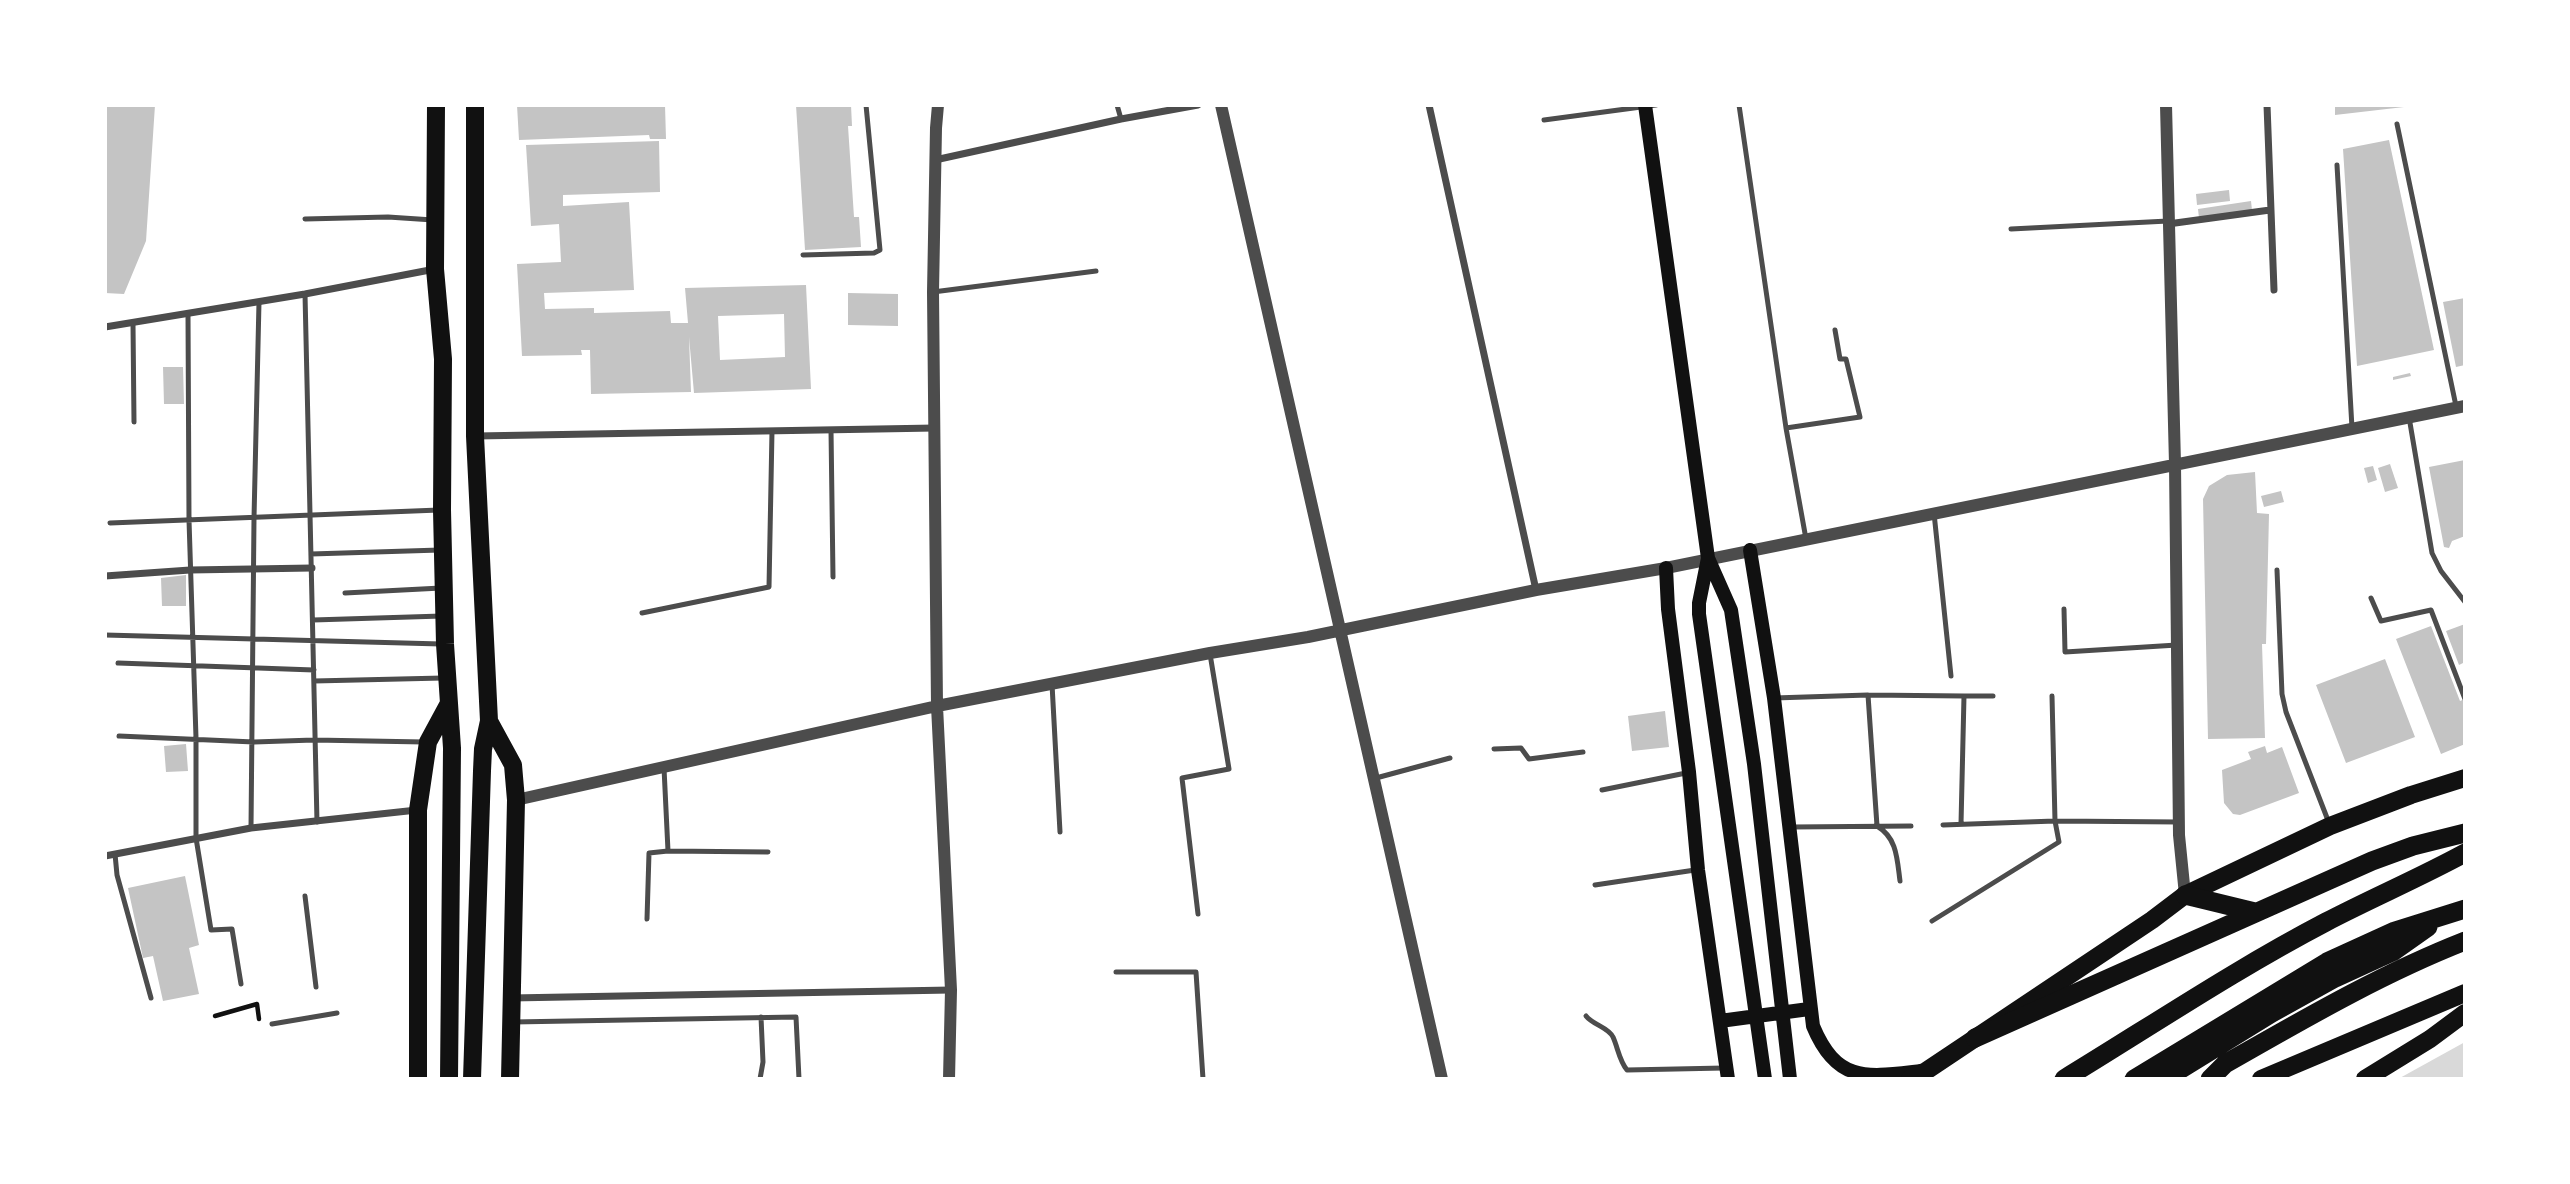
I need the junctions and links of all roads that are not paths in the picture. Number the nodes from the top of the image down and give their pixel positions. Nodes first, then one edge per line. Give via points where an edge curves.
1 (436, 105) edge
2 (475, 105) edge
3 (866, 105) edge
4 (938, 105) edge
5 (1117, 105) edge
6 (1198, 105) edge
7 (1221, 105) edge
8 (1429, 105) edge
9 (1739, 105) edge
10 (2166, 105) edge
11 (2267, 105) edge
12 (1649, 106) edge
13 (1121, 119) junction
14 (1544, 120) dead end
15 (2398, 124) dead end
16 (935, 160) junction
17 (2337, 166) dead end
18 (2270, 210) junction
19 (305, 219) dead end
20 (436, 220) junction
21 (2168, 223) junction
22 (2011, 229) dead end
23 (803, 255) dead end
24 (435, 269) junction
25 (1096, 271) dead end
26 (2274, 290) dead end
27 (933, 292) junction
28 (305, 294) junction
29 (259, 302) junction
30 (188, 314) junction
31 (133, 324) junction
32 (105, 327) edge
33 (1835, 330) dead end
34 (2461, 406) edge
35 (2409, 417) junction
36 (134, 422) dead end
37 (935, 428) junction
38 (1786, 428) junction
39 (2352, 428) junction
40 (831, 430) junction
41 (772, 431) junction
42 (475, 436) junction
43 (2175, 464) junction
44 (442, 510) junction
45 (1934, 513) junction
46 (311, 515) junction
47 (254, 518) junction
48 (188, 520) junction
49 (110, 523) dead end
50 (1806, 539) junction
51 (443, 550) junction
52 (1750, 550) junction
53 (312, 554) junction
54 (1708, 558) junction
55 (312, 568) junction
56 (1665, 568) junction
57 (254, 569) junction
58 (190, 570) junction
59 (2277, 570) dead end
60 (105, 576) edge
61 (833, 578) dead end
62 (444, 587) junction
63 (1536, 590) junction
64 (345, 593) dead end
65 (2371, 598) dead end
66 (2465, 602) edge
67 (2064, 609) dead end
68 (642, 614) dead end
69 (445, 616) junction
70 (313, 620) junction
71 (1340, 630) junction
72 (105, 635) edge
73 (193, 636) junction
74 (254, 640) junction
75 (313, 642) junction
76 (445, 644) junction
77 (2177, 645) junction
78 (1210, 653) junction
79 (118, 663) dead end
80 (193, 665) junction
81 (254, 669) junction
82 (314, 670) junction
83 (1951, 676) dead end
84 (446, 678) junction
85 (314, 681) junction
86 (1052, 684) junction
87 (1868, 695) junction
88 (1964, 696) junction
89 (1993, 696) dead end
90 (2052, 696) dead end
91 (1774, 698) junction
92 (2465, 699) edge
93 (448, 705) junction
94 (937, 706) junction
95 (489, 721) junction
96 (119, 736) dead end
97 (196, 737) junction
98 (314, 740) junction
99 (254, 741) junction
100 (428, 742) junction
101 (1494, 749) dead end
102 (1583, 752) dead end
103 (1450, 758) dead end
104 (664, 768) junction
105 (1689, 772) junction
106 (1373, 778) junction
107 (2465, 778) edge
108 (1602, 790) dead end
109 (516, 800) junction
110 (418, 810) junction
111 (2054, 821) junction
112 (317, 822) junction
113 (2179, 822) junction
114 (1961, 824) junction
115 (1943, 825) dead end
116 (1877, 826) junction
117 (1911, 826) dead end
118 (2330, 826) junction
119 (1789, 827) junction
120 (251, 828) junction
121 (1060, 832) dead end
122 (2465, 833) edge
123 (196, 838) junction
124 (668, 851) junction
125 (768, 852) dead end
126 (2465, 853) edge
127 (115, 854) junction
128 (105, 856) edge
129 (1698, 870) junction
130 (1900, 881) dead end
131 (1595, 885) dead end
132 (2185, 895) junction
133 (305, 896) dead end
134 (2465, 909) edge
135 (2255, 912) junction
136 (1199, 914) dead end
137 (647, 919) dead end
138 (2440, 919) junction
139 (1932, 921) dead end
140 (2465, 941) edge
141 (2465, 954) edge
142 (2414, 968) junction
143 (1116, 972) dead end
144 (241, 984) dead end
145 (316, 987) dead end
146 (951, 989) junction
147 (2465, 993) edge
148 (151, 998) dead end
149 (510, 998) junction
150 (1809, 1009) junction
151 (338, 1013) dead end
152 (2465, 1013) edge
153 (1586, 1016) dead end
154 (761, 1017) junction
155 (1720, 1021) junction
156 (510, 1022) junction
157 (272, 1024) dead end
158 (1975, 1038) junction
159 (1727, 1073) edge
160 (1918, 1075) edge
161 (418, 1079) edge
162 (449, 1079) edge
163 (472, 1079) edge
164 (510, 1079) edge
165 (760, 1079) edge
166 (799, 1079) edge
167 (949, 1079) edge
168 (1203, 1079) edge
169 (1441, 1079) edge
170 (1765, 1079) edge
171 (1790, 1079) edge
172 (2064, 1079) edge
173 (2134, 1079) edge
174 (2165, 1079) edge
175 (2210, 1079) edge
176 (2225, 1079) edge
177 (2261, 1079) edge
178 (2365, 1079) edge

1 - 20 main road
2 - 42 main road
3 - 23 lane via 880,250
4 - 16 street
5 - 13 lane
6 - 13 street
7 - 71 street
8 - 63 street
9 - 38 lane
10 - 21 street
11 - 18 street
12 - 14 lane
12 - 54 main road
13 - 16 street
15 - 34 lane
16 - 27 street
17 - 39 lane
18 - 21 street
18 - 26 street
19 - 20 lane via 388,216
20 - 24 main road
21 - 22 lane
21 - 43 street
24 - 28 street
24 - 44 main road via 443,359
25 - 27 lane
27 - 37 street
28 - 29 street
28 - 46 lane
29 - 30 street
29 - 47 lane
30 - 31 street
30 - 48 lane
31 - 32 street
31 - 36 lane
33 - 38 lane via 1860,417
34 - 35 street
35 - 39 street
35 - 66 lane via 2432,553
37 - 40 street
37 - 94 street
38 - 50 lane
39 - 43 street
40 - 41 street
40 - 61 lane
41 - 42 street
41 - 68 lane via 769,587
42 - 95 main road
43 - 45 street
43 - 77 street
44 - 46 lane
44 - 51 main road
45 - 50 street
45 - 83 lane
46 - 47 lane
46 - 53 lane
47 - 48 lane
47 - 57 lane
48 - 49 lane
48 - 58 lane
50 - 52 street
51 - 53 lane
51 - 62 main road
52 - 54 street
52 - 91 main road
53 - 55 lane
54 - 56 street
54 - 170 main road via 1699,614
54 - 171 main road via 1731,610 1754,764
55 - 57 street
55 - 70 lane
56 - 63 street
56 - 105 main road
57 - 58 street
57 - 74 lane
58 - 60 street
58 - 73 lane
59 - 118 lane via 2284,703
62 - 64 lane
62 - 69 main road
63 - 71 street
65 - 92 lane via 2381,621 2431,610
67 - 77 lane via 2065,652
69 - 70 lane
69 - 76 main road
70 - 75 lane
71 - 78 street
71 - 106 street
72 - 73 lane
73 - 74 lane
73 - 80 lane
74 - 75 lane
74 - 81 lane
75 - 76 lane
75 - 82 lane
76 - 84 main road
77 - 113 street
78 - 86 street
78 - 136 lane via 1229,768 1182,778
79 - 80 lane
80 - 81 lane
80 - 97 lane
81 - 82 lane
81 - 99 lane
82 - 85 lane
84 - 85 lane
84 - 93 main road
85 - 98 lane
86 - 94 street
86 - 121 lane
87 - 88 lane
87 - 91 lane
87 - 116 lane
88 - 89 lane
88 - 114 lane
90 - 111 lane
91 - 119 main road
93 - 100 main road
93 - 162 main road via 452,748
94 - 104 street
94 - 146 street
95 - 109 main road via 513,765
95 - 163 main road via 483,749
96 - 97 lane
97 - 99 lane
97 - 123 lane
98 - 99 lane
98 - 100 lane
98 - 112 lane
99 - 120 lane
100 - 110 main road
101 - 102 lane via 1521,748 1529,760
103 - 106 lane
104 - 109 street
104 - 124 lane
105 - 108 lane
105 - 129 main road
106 - 169 street
107 - 118 main road
109 - 149 main road
110 - 112 street
110 - 161 main road
111 - 113 lane
111 - 114 lane
111 - 139 lane via 2059,842
112 - 120 street
113 - 132 street
114 - 115 lane
116 - 117 lane
116 - 119 lane
116 - 130 lane via 1889,834
118 - 132 main road
119 - 150 main road
120 - 123 street
122 - 135 highway via 2383,857
123 - 127 street
123 - 144 lane via 211,930 232,929
124 - 125 lane
124 - 137 lane via 649,853
126 - 172 highway via 2266,956
127 - 128 street
127 - 148 lane
129 - 131 lane
129 - 155 main road
132 - 135 highway
132 - 158 main road
133 - 145 lane
134 - 138 highway
135 - 158 highway
138 - 173 highway via 2395,930 2327,962
138 - 174 highway via 2394,951 2272,1013
140 - 142 highway
141 - 142 highway
142 - 175 highway via 2281,1032 2225,1064
142 - 176 highway
143 - 168 lane via 1196,972
146 - 149 street
146 - 167 street
147 - 177 main road
149 - 156 main road
150 - 155 main road
150 - 160 main road via 1822,1045 1853,1074
151 - 157 lane
152 - 178 main road
153 - 159 lane via 1613,1037 1627,1070
154 - 156 lane
154 - 165 lane
154 - 166 lane via 796,1017
155 - 159 main road
156 - 164 main road
158 - 160 main road

